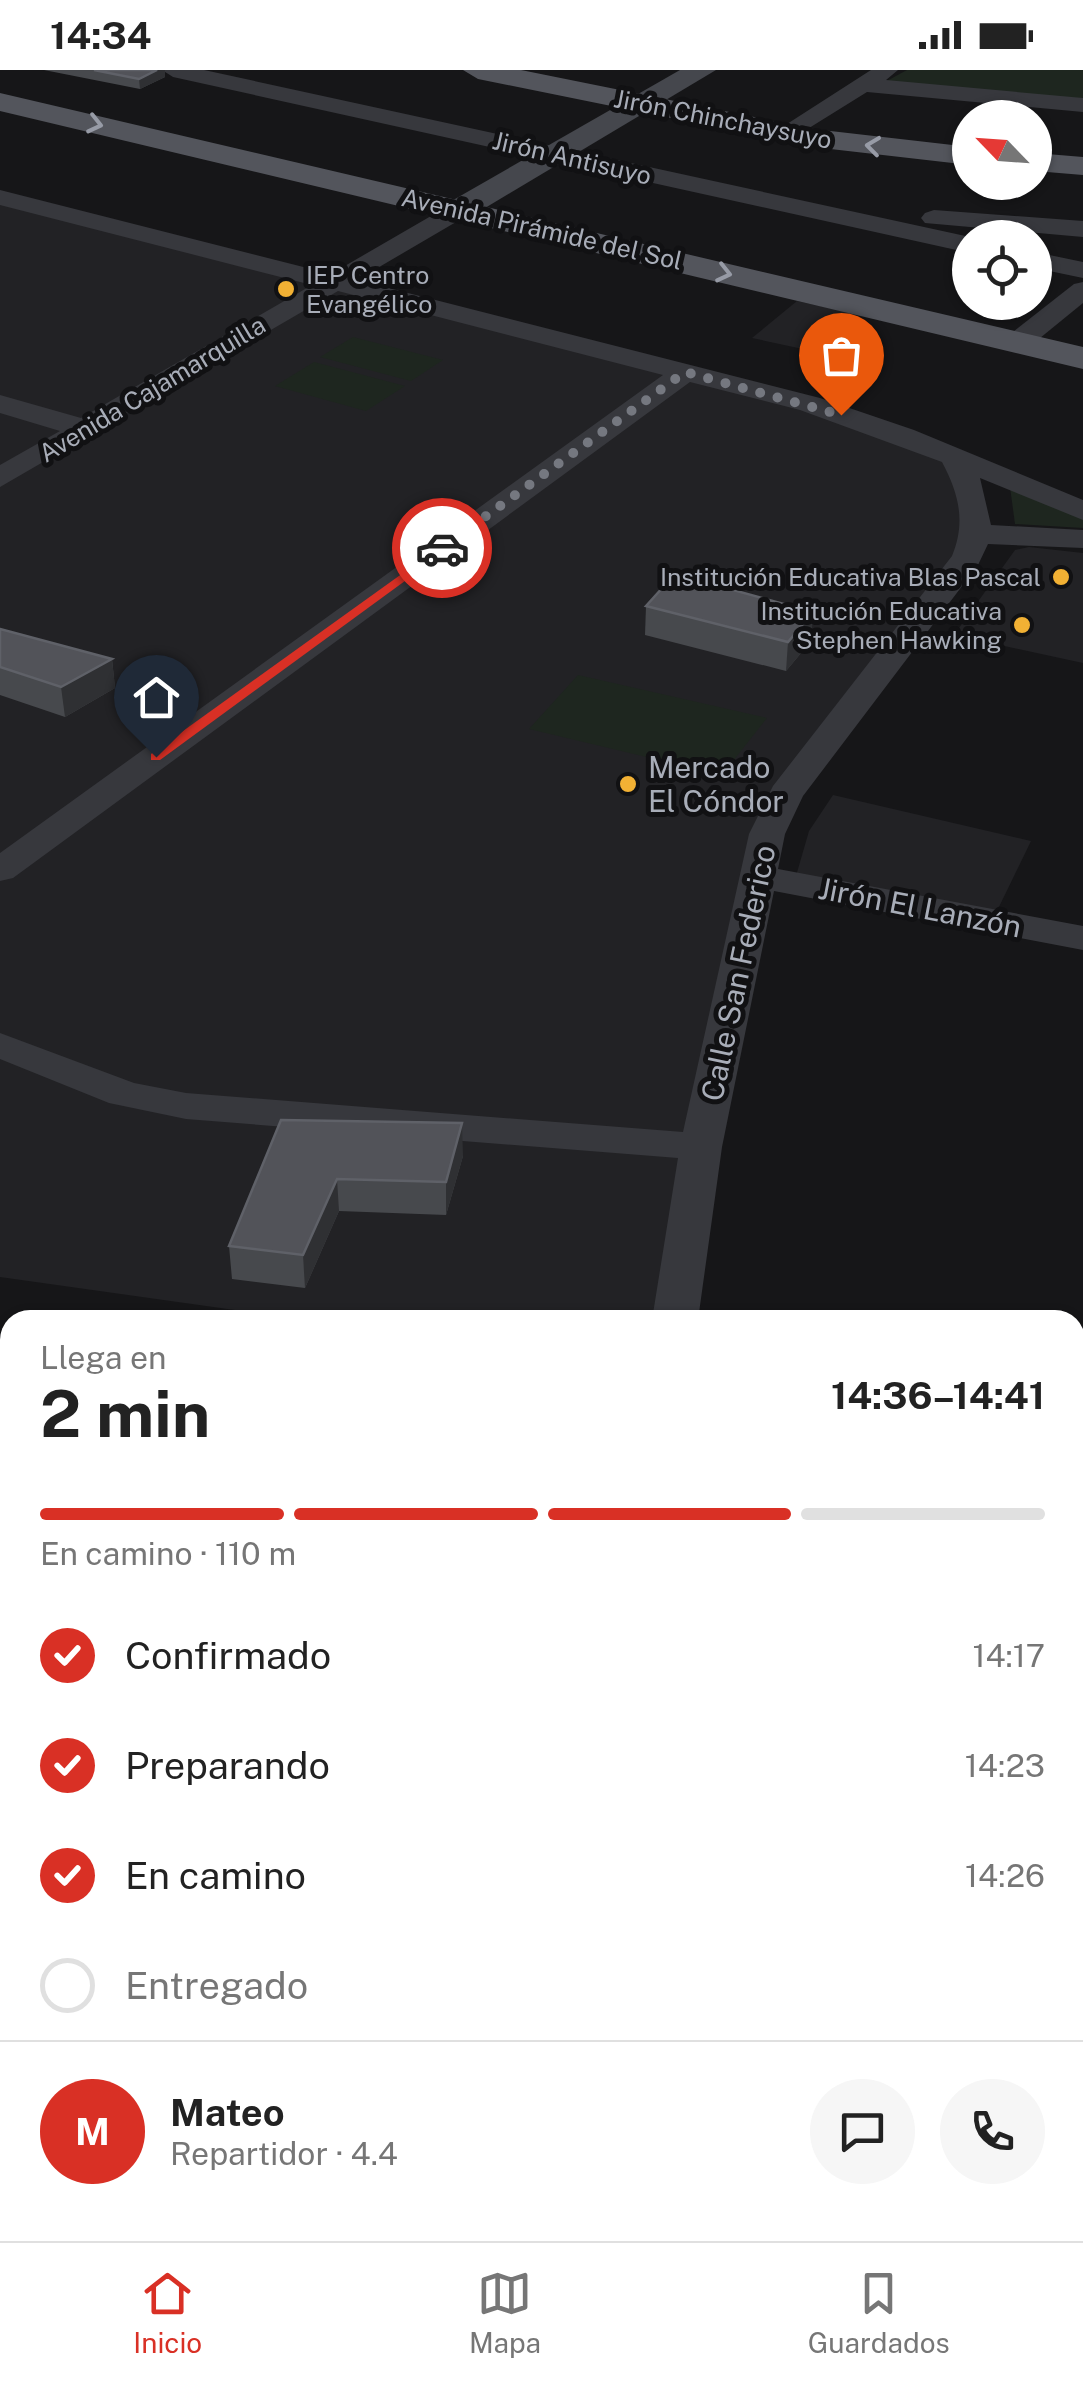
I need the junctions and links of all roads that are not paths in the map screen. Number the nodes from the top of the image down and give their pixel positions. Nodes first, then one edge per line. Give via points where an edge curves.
1 (173, 70) edge
2 (478, 70) edge
3 (702, 70) edge
4 (888, 70) edge
5 (864, 85) junction
6 (0, 102) edge
7 (642, 104) junction
8 (1083, 105) edge
9 (785, 133) junction
10 (556, 154) junction
11 (952, 154) edge
12 (1052, 163) edge
13 (1083, 166) edge
14 (0, 197) edge
15 (803, 209) junction
16 (459, 210) junction
17 (961, 220) edge
18 (1052, 226) edge
19 (1083, 229) edge
20 (952, 242) edge
21 (1052, 262) edge
22 (1083, 270) edge
23 (334, 282) junction
24 (1083, 290) edge
25 (1018, 342) junction
26 (1083, 358) edge
27 (685, 372) junction
28 (0, 404) edge
29 (86, 429) junction
30 (954, 458) junction
31 (0, 478) edge
32 (1083, 511) edge
33 (979, 534) junction
34 (1083, 540) edge
35 (0, 870) edge
36 (756, 876) junction
37 (1083, 938) edge
38 (0, 1046) edge
39 (701, 1147) junction
40 (677, 1310) edge

1 - 10 street, Jirón Antisuyo
2 - 7 main road, Jirón Chinchaysuyo
3 - 7 street
4 - 5 street
5 - 8 street
5 - 9 street
6 -> 16 main road, Avenida Pirámide del Sol
7 - 9 main road, Jirón Chinchaysuyo
7 - 10 street
11 -> 9 main road, Jirón Chinchaysuyo
10 - 15 street, Jirón Antisuyo
10 - 16 street
12 - 13 main road
14 - 23 street
15 - 17 street
15 - 20 street, Jirón Antisuyo
16 - 23 street, Avenida Cajamarquilla
16 -> 25 main road, Avenida Pirámide del Sol
18 - 19 street
21 - 22 street
23 - 27 street
23 - 29 street, Avenida Cajamarquilla
24 - 25 street
25 - 26 main road, Avenida Pirámide del Sol
27 - 30 street via 810,404
27 - 35 street
28 - 29 street
29 - 31 street, Avenida Cajamarquilla
30 - 32 street
30 - 33 street via 976,506
33 - 34 street
33 - 36 street, Calle San Federico via 924,617 786,794
36 - 37 street, Jirón El Lanzón
36 - 39 street, Calle San Federico
38 - 39 street via 124,1094 186,1106
39 - 40 street, Calle San Federico

